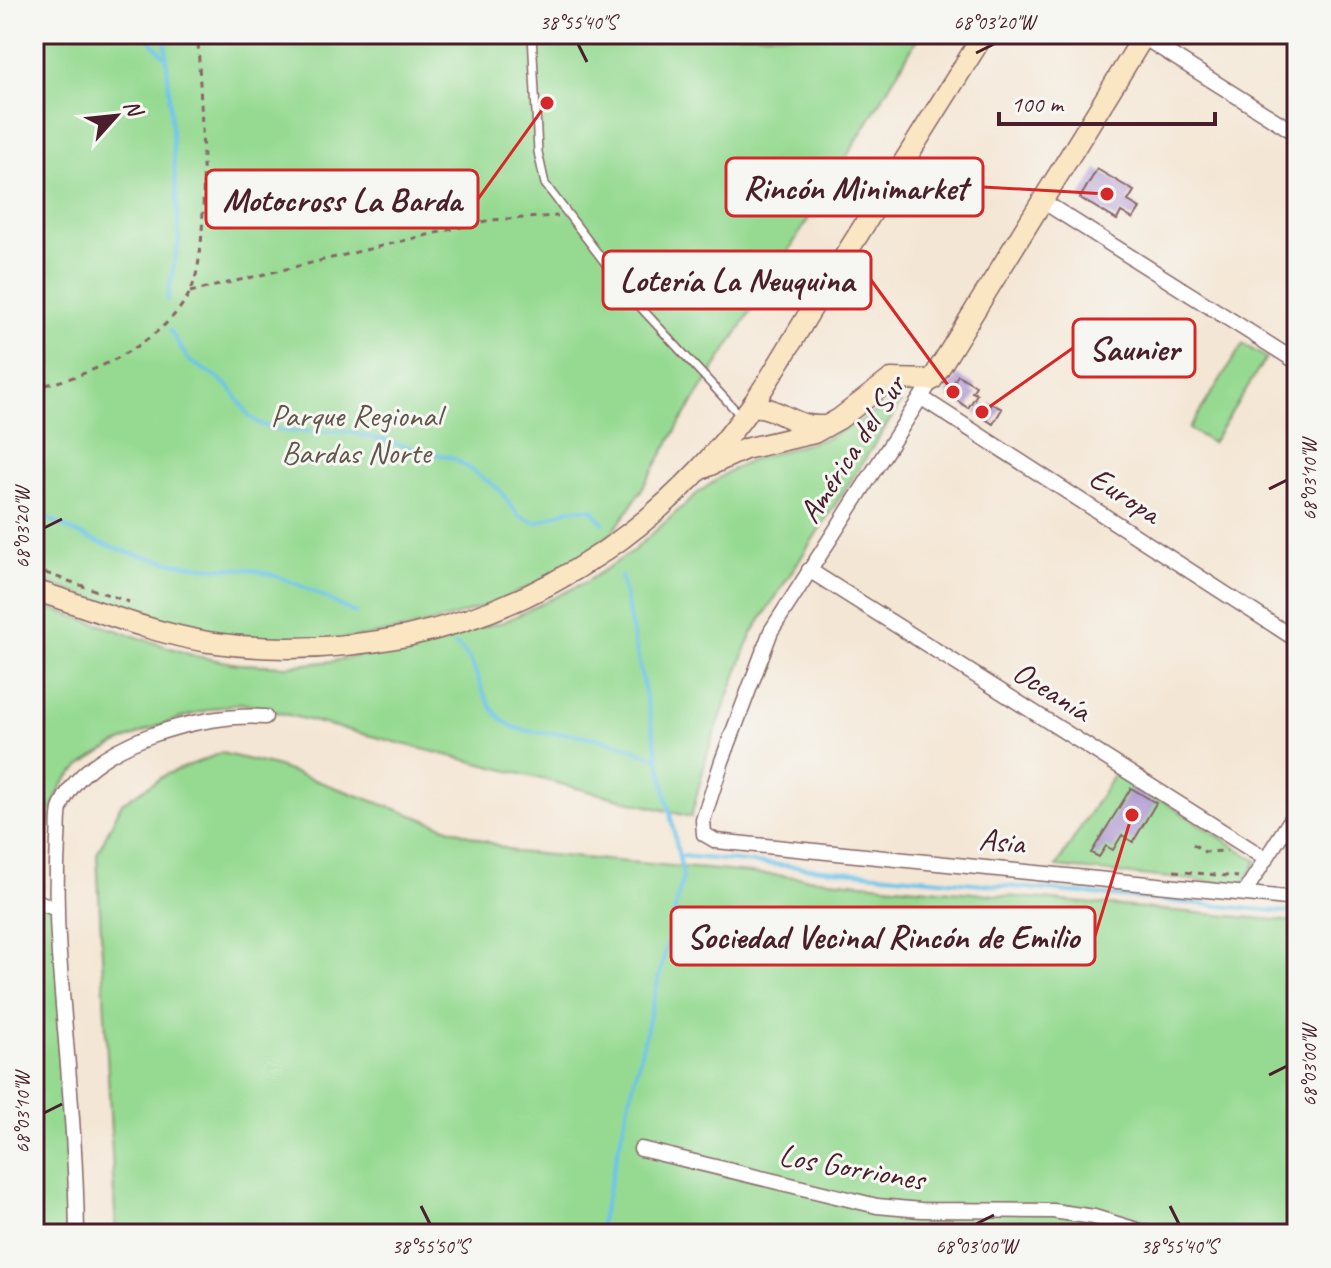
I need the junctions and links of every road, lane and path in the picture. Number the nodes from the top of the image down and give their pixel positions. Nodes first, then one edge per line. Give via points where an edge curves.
1 (198, 34) edge
2 (532, 34) edge
3 (984, 34) edge
4 (1144, 36) edge
5 (1297, 134) edge
6 (1044, 202) junction
7 (569, 216) junction
8 (190, 292) junction
9 (1297, 362) edge
10 (34, 387) edge
11 (927, 389) junction
12 (746, 411) junction
13 (828, 426) junction
14 (693, 474) junction
15 (34, 569) edge
16 (809, 570) junction
17 (34, 590) edge
18 (135, 604) dead end
19 (1297, 640) edge
20 (265, 717) dead end
21 (1297, 810) edge
22 (704, 834) joint
23 (1221, 841) dead end
24 (1193, 844) dead end
25 (1266, 859) junction
26 (1165, 870) dead end
27 (1243, 875) dead end
28 (1244, 893) junction
29 (1297, 899) edge
30 (34, 900) edge
31 (56, 909) junction
32 (641, 1149) dead end
33 (34, 1229) edge
34 (46, 1234) edge
35 (77, 1234) edge
36 (1150, 1234) edge

1 - 8 path via 201,244
2 - 7 lane via 541,170
3 - 12 main road
4 - 5 street
4 - 6 main road, América del Sur
6 - 9 street
6 - 11 main road, América del Sur
7 - 8 path via 490,220
7 - 12 lane via 657,327
8 - 10 path via 171,317 113,361
11 - 13 main road via 891,379
11 - 16 street, América del Sur
11 - 19 street, Europa
12 - 13 main road via 768,407 800,425
12 - 14 main road
13 - 14 main road via 805,437 745,449
14 - 17 main road via 634,532 559,580 480,616 388,640 298,648 209,642
15 - 18 path
16 - 22 street, América del Sur via 765,644 703,820
16 - 25 street, Oceanía
20 - 31 street via 235,715 167,730 103,760 79,779 60,810
21 - 25 street
22 - 28 street, Asia via 716,841
23 - 24 path via 1235,850 1205,852
25 - 28 street
26 - 27 path
28 - 29 street, Asia
30 - 31 street
31 - 35 street
32 - 36 street, Los Gorriones via 877,1206 1063,1212
33 - 34 path

